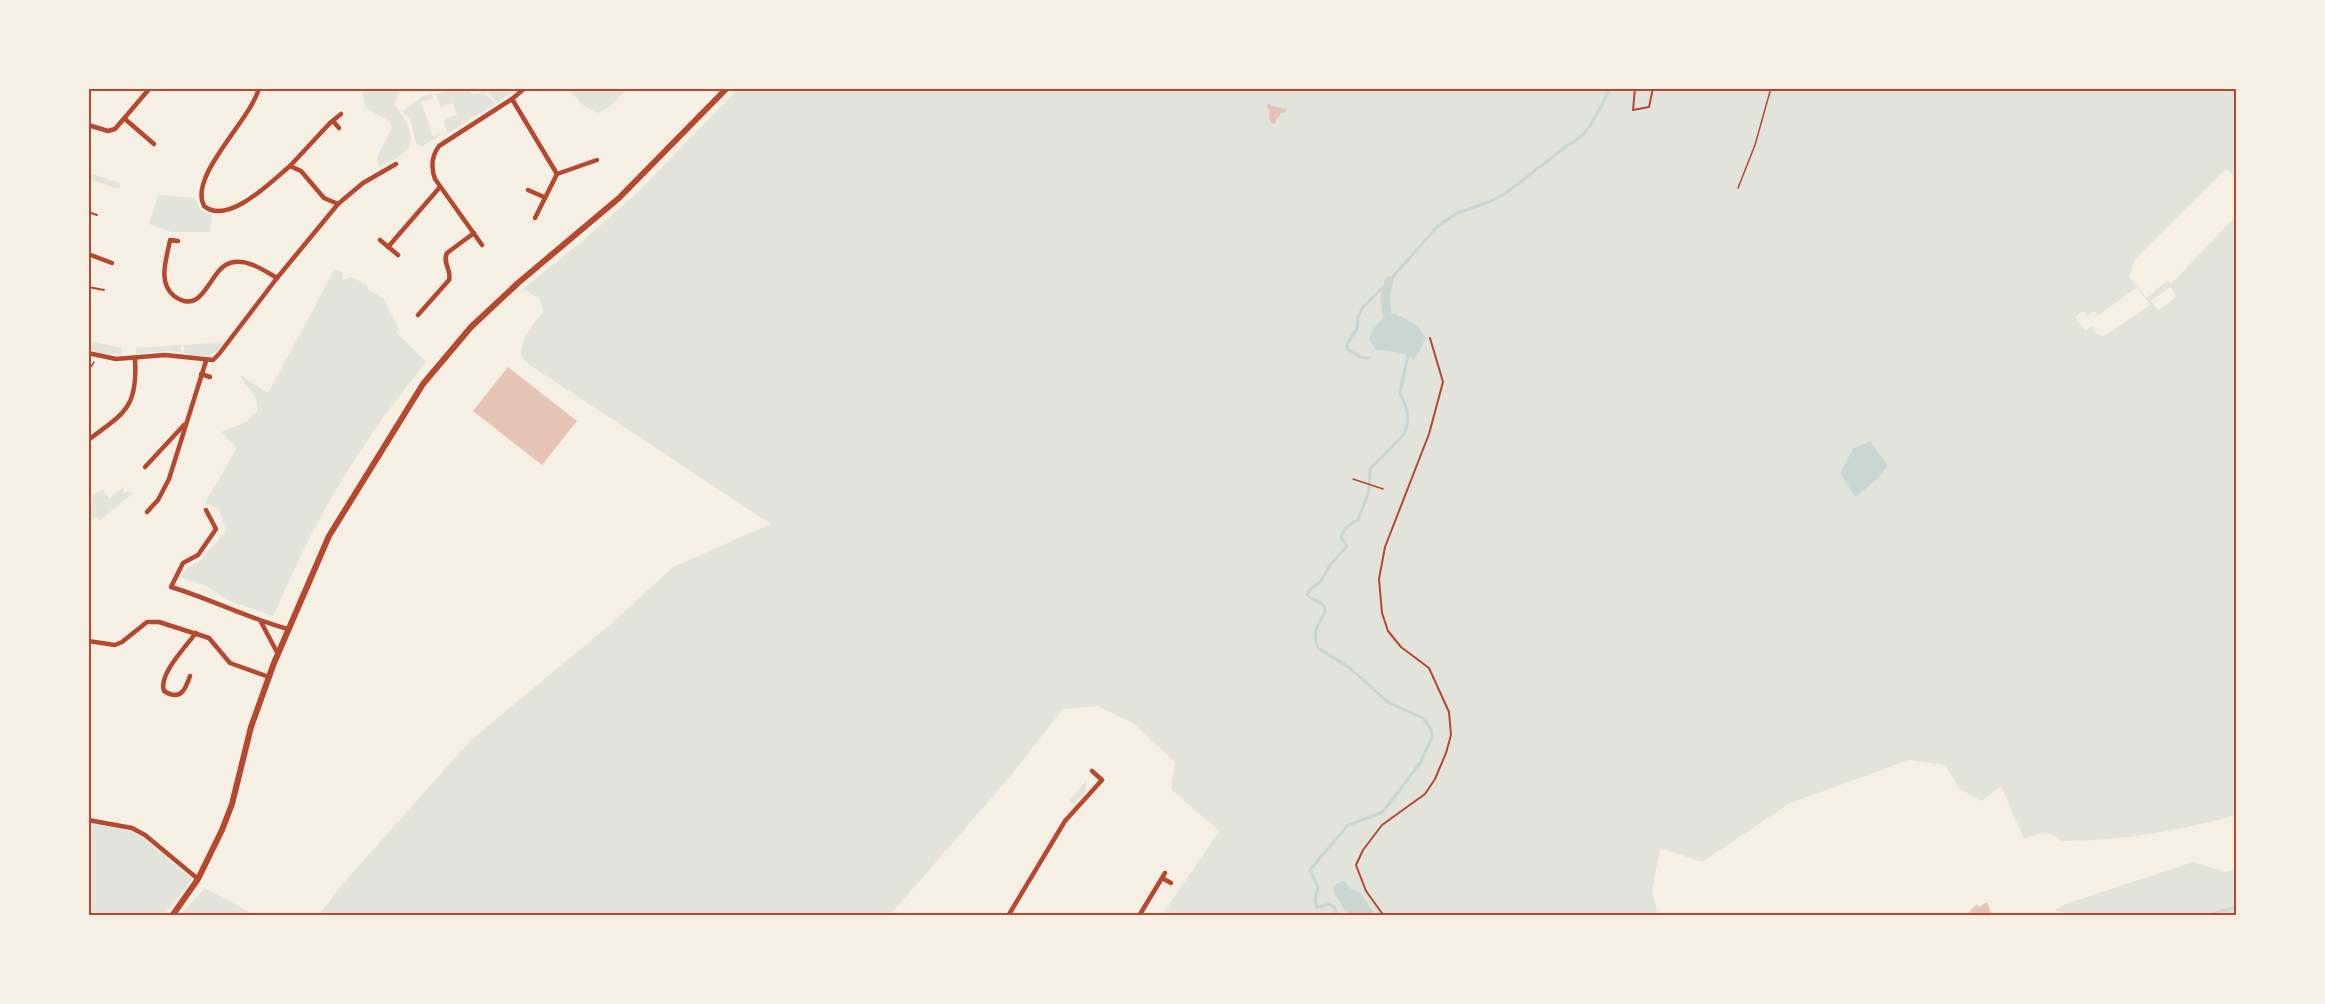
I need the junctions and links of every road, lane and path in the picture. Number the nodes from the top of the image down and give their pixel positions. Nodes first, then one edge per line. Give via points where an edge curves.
1 (259, 88) edge
2 (525, 88) edge
3 (727, 88) edge
4 (1635, 88) edge
5 (1653, 88) edge
6 (1771, 88) edge
7 (146, 90) edge
8 (512, 99) junction
9 (341, 114) dead end
10 (125, 119) junction
11 (333, 121) junction
12 (88, 125) edge
13 (339, 128) dead end
14 (154, 144) dead end
15 (597, 160) dead end
16 (396, 164) dead end
17 (290, 166) junction
18 (557, 174) junction
19 (440, 186) junction
20 (1738, 188) dead end
21 (528, 190) dead end
22 (544, 198) junction
23 (338, 204) junction
24 (88, 212) edge
25 (97, 215) dead end
26 (535, 218) dead end
27 (474, 233) junction
28 (380, 240) dead end
29 (178, 241) dead end
30 (483, 245) dead end
31 (388, 247) junction
32 (88, 254) edge
33 (398, 255) dead end
34 (112, 262) dead end
35 (277, 278) junction
36 (88, 287) edge
37 (442, 288) junction
38 (104, 290) dead end
39 (449, 294) dead end
40 (418, 315) dead end
41 (1430, 338) dead end
42 (88, 353) edge
43 (98, 357) junction
44 (135, 358) junction
45 (206, 361) junction
46 (88, 371) edge
47 (201, 374) junction
48 (210, 376) dead end
49 (185, 424) junction
50 (88, 440) edge
51 (145, 467) dead end
52 (1353, 479) dead end
53 (1383, 489) dead end
54 (206, 510) dead end
55 (147, 512) dead end
56 (261, 622) junction
57 (288, 629) junction
58 (196, 633) junction
59 (88, 641) edge
60 (278, 654) junction
61 (190, 676) dead end
62 (269, 676) junction
63 (1092, 771) dead end
64 (88, 820) edge
65 (198, 879) junction
66 (1171, 883) dead end
67 (172, 915) edge
68 (1008, 915) edge
69 (1139, 915) edge
70 (1384, 915) edge

1 - 17 street via 252,108 207,174 202,203 206,209 215,211 237,206
2 - 8 street
3 - 57 main road via 619,198 518,283 448,352 423,384 329,536
4 - 5 lane via 1633,110 1649,107
6 - 20 path
7 - 10 street
8 - 18 street
8 - 19 street via 439,146 432,166
9 - 11 street
10 - 12 street via 111,130
10 - 14 street
11 - 13 street
11 - 17 street
15 - 18 street
16 - 23 street via 363,183
17 - 23 street via 301,171 324,198
18 - 22 street
19 - 27 street
19 - 31 street
21 - 22 street
22 - 26 street
23 - 35 street
24 - 25 lane
27 - 30 street
27 - 37 street via 446,255 450,277
28 - 31 street
29 - 35 street via 171,240 164,273 170,291 180,299 192,300 203,295 220,269 231,263 256,266
31 - 33 street
32 - 34 street
35 - 45 street via 219,354
36 - 38 lane
37 - 39 street
37 - 40 street
41 - 70 lane via 1443,382 1429,434 1386,547 1379,579 1388,631 1401,648 1429,668 1449,712 1451,735 1436,779 1425,794 1382,825 1356,865 1366,891
42 - 43 street
43 - 44 street
43 - 46 path
44 - 45 street via 165,355
44 - 50 street via 136,384 127,408
45 - 47 street
47 - 48 street
47 - 49 street via 193,409
49 - 51 street
49 - 55 street via 166,486
52 - 53 path
54 - 56 street via 216,529 198,555 183,563 171,587
56 - 57 street
56 - 60 street
57 - 60 main road
58 - 59 street via 154,621 119,644
58 - 61 street via 165,674 164,691 180,695 185,692
58 - 62 street via 212,639 231,663
60 - 62 main road
62 - 65 main road via 251,727 232,804
63 - 68 street via 1102,780 1065,821
64 - 65 street via 132,828
65 - 67 main road
66 - 69 street via 1163,875

